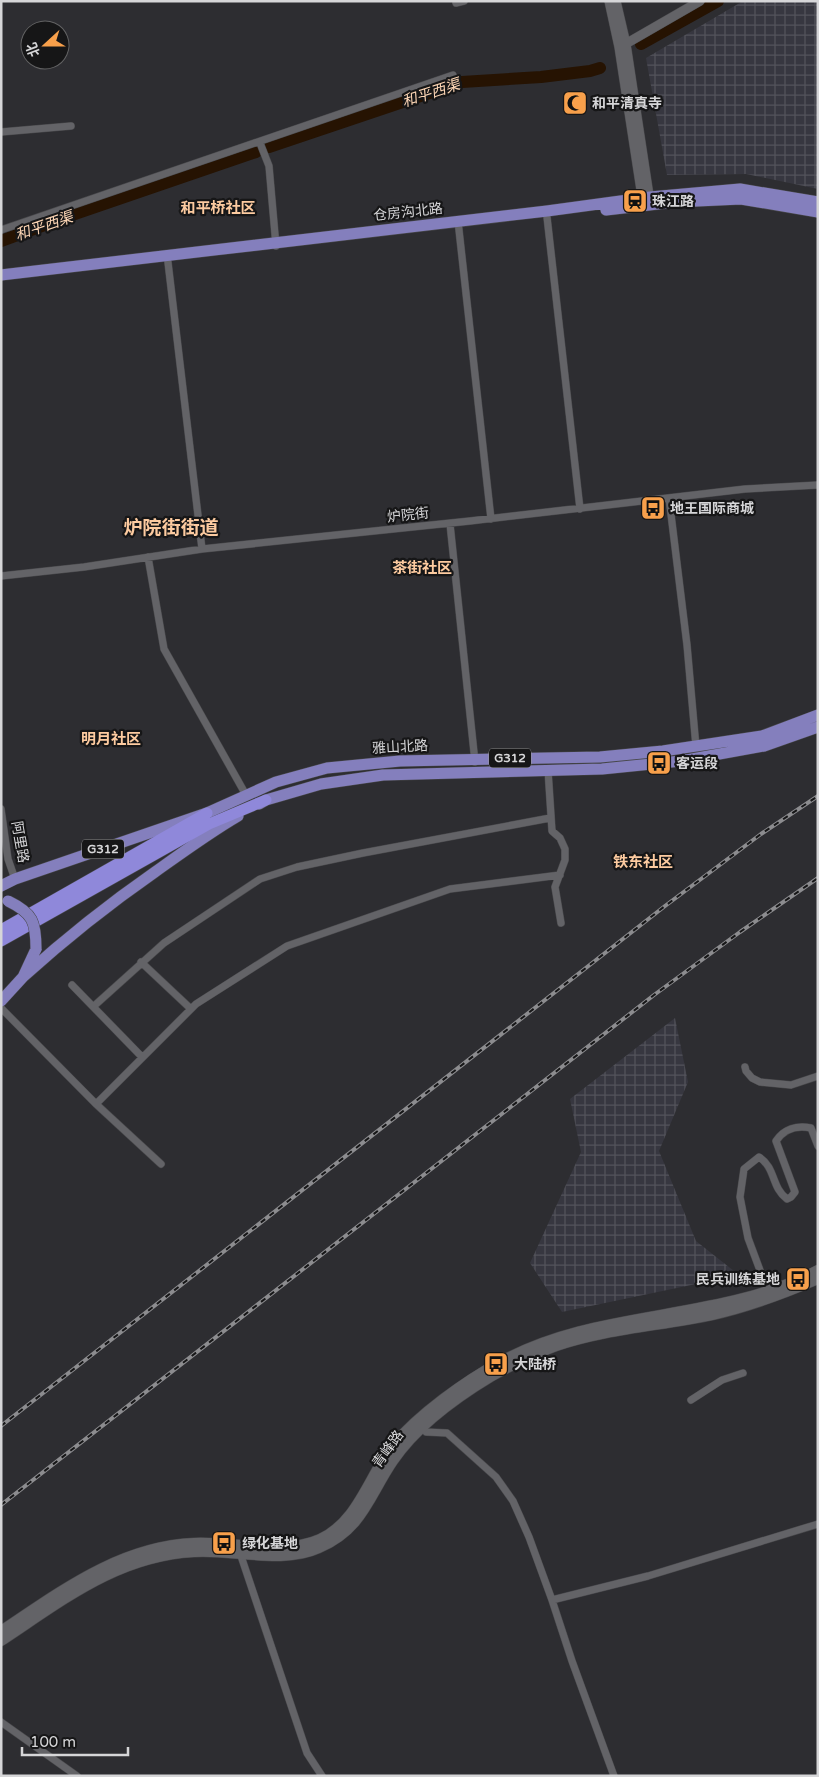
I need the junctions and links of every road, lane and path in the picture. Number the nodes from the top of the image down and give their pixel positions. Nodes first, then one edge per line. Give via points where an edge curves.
1 (609, 1) edge
2 (616, 1) edge
3 (700, 1) edge
4 (623, 46) junction
5 (453, 75) dead end
6 (71, 126) dead end
7 (1, 132) edge
8 (260, 143) junction
9 (646, 201) junction
10 (818, 202) edge
11 (818, 212) edge
12 (547, 217) junction
13 (458, 225) junction
14 (1, 230) edge
15 (276, 245) junction
16 (168, 257) junction
17 (1, 274) edge
18 (1, 281) edge
19 (818, 485) edge
20 (669, 498) junction
21 (580, 508) junction
22 (491, 519) junction
23 (450, 524) junction
24 (202, 549) junction
25 (148, 557) junction
26 (1, 576) edge
27 (818, 715) edge
28 (818, 726) edge
29 (696, 747) junction
30 (474, 759) junction
31 (548, 770) junction
32 (476, 772) junction
33 (246, 795) junction
34 (266, 800) junction
35 (1, 809) edge
36 (207, 813) junction
37 (550, 818) junction
38 (560, 875) junction
39 (15, 879) junction
40 (1, 886) edge
41 (5, 900) edge
42 (561, 923) dead end
43 (1, 930) edge
44 (1, 941) edge
45 (141, 962) junction
46 (23, 977) junction
47 (72, 985) dead end
48 (1, 1001) edge
49 (94, 1006) junction
50 (1, 1008) edge
51 (191, 1009) junction
52 (142, 1057) junction
53 (745, 1067) dead end
54 (818, 1076) edge
55 (96, 1104) junction
56 (818, 1146) edge
57 (161, 1164) dead end
58 (817, 1273) edge
59 (770, 1290) junction
60 (743, 1373) dead end
61 (691, 1400) dead end
62 (420, 1424) junction
63 (818, 1524) edge
64 (240, 1553) junction
65 (552, 1600) junction
66 (1, 1631) edge
67 (1, 1641) edge
68 (1, 1722) edge
69 (77, 1776) edge
70 (322, 1776) edge
71 (614, 1776) edge

1 - 4 street
2 - 4 street
3 - 4 street
4 - 9 street
5 - 8 street
6 - 7 street
8 - 14 street
8 - 15 street via 269,166
9 - 10 main road, 仓房沟北路 via 740,189
9 - 11 main road, 仓房沟北路 via 741,199
9 - 12 main road, 仓房沟北路
9 - 13 main road, 仓房沟北路
12 - 13 main road, 仓房沟北路
12 - 21 street
13 - 15 main road, 仓房沟北路
13 - 22 street
15 - 16 main road, 仓房沟北路
16 - 17 main road, 仓房沟北路
16 - 18 main road, 仓房沟北路
16 - 24 street
19 - 20 street, 炉院街
20 - 21 street, 炉院街
20 - 29 street
21 - 22 street, 炉院街
22 - 23 street, 炉院街
23 - 24 street, 炉院街
23 - 30 street
24 - 25 street, 炉院街
25 - 26 street, 炉院街
25 - 33 street via 164,650
27 - 29 main road, 雅山北路 / G312 via 762,736
28 - 31 main road, 雅山北路 / G312 via 764,746 681,761 602,769
29 - 30 main road, 雅山北路 / G312 via 600,757
30 - 32 street
30 - 33 main road, 雅山北路 / G312 via 400,761 327,768 276,782
31 - 32 main road, 雅山北路 / G312
31 - 37 street
32 - 34 main road, 雅山北路 / G312 via 383,775 321,784
33 - 36 main road, 雅山北路 / G312
34 - 44 highway, 雅山北路 via 208,824
34 - 46 main road, 雅山北路 / G312 via 213,830 147,878 59,944
35 - 39 street, 阿里路 via 8,859
36 - 39 main road, 雅山北路 / G312
36 - 43 highway
37 - 38 street via 552,831 565,849
37 - 45 street via 363,853 297,867 260,879
38 - 42 street via 555,887
38 - 51 street via 450,889 287,946
39 - 40 main road, 雅山北路 / G312
41 - 46 main road, bridge via 30,916 36,933 36,949
45 - 49 street
45 - 51 street
46 - 48 main road, G312
47 - 49 street
49 - 52 street
50 - 55 street
51 - 52 street
52 - 55 street
53 - 54 street via 752,1078 760,1082 791,1085
55 - 57 street
56 - 59 street via 810,1128 805,1127 789,1129 776,1140 795,1192 787,1199 780,1193 767,1162 760,1157 744,1169 740,1198 748,1238
58 - 59 main road, 青峰路
58 - 62 main road, 青峰路 via 771,1299 734,1310 555,1346 489,1378
59 - 62 main road, 青峰路 via 710,1306 587,1329 538,1344 484,1371 449,1396
60 - 61 street via 722,1380
62 - 64 main road, 青峰路 via 393,1461 364,1511 340,1536 320,1548 295,1555
62 - 65 street via 426,1432 447,1433 496,1477 514,1501
62 - 66 main road, 青峰路 via 395,1443 351,1514 334,1531 320,1539 293,1546 192,1543 146,1551 94,1571
63 - 65 street via 648,1576
64 - 67 main road, 青峰路 via 174,1554 129,1565 90,1583
64 - 70 street via 307,1753
65 - 71 street
68 - 69 street

